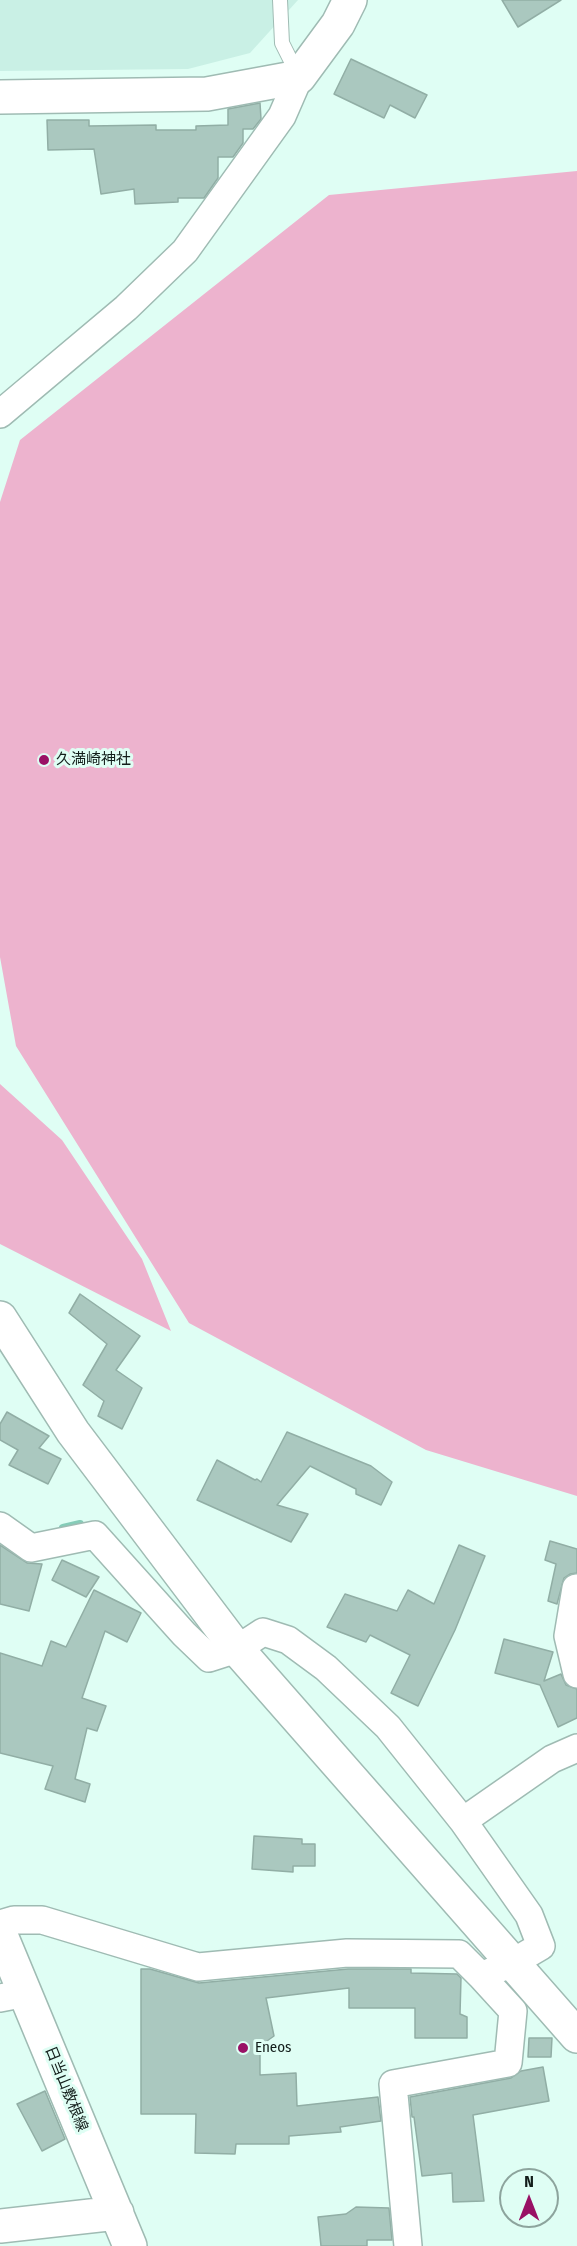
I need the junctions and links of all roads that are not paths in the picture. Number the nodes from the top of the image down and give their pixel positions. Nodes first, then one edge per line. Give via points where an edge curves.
1 (280, 0) edge
2 (350, 0) edge
3 (299, 77) junction
4 (0, 98) edge
5 (0, 414) edge
6 (0, 1318) edge
7 (0, 1526) edge
8 (576, 1588) edge
9 (237, 1649) junction
10 (577, 1674) edge
11 (577, 1748) edge
12 (463, 1821) junction
13 (0, 1924) edge
14 (0, 1933) edge
15 (512, 1963) junction
16 (482, 1976) junction
17 (13, 1996) edge
18 (577, 2036) edge
19 (117, 2213) junction
20 (0, 2226) edge
21 (130, 2246) edge
22 (408, 2246) edge

1 - 3 lane via 282,43
2 - 3 street via 338,24
3 - 4 street via 207,94
3 - 5 street via 282,116 185,251 126,308
6 - 9 street via 73,1432
7 - 9 street via 31,1548 95,1535 209,1658
8 - 10 street via 568,1636
9 - 12 street via 263,1632 288,1640 326,1668 388,1727
9 - 15 street
11 - 12 street via 552,1759
12 - 15 street via 529,1915 541,1946
13 - 16 street via 42,1920 198,1967 347,1953 459,1954
14 - 17 street, 日当山敷根線
15 - 16 street
15 - 18 street
16 - 22 street via 513,2011 508,2063 393,2084
17 - 19 street, 日当山敷根線
19 - 20 street
19 - 21 street, 日当山敷根線

